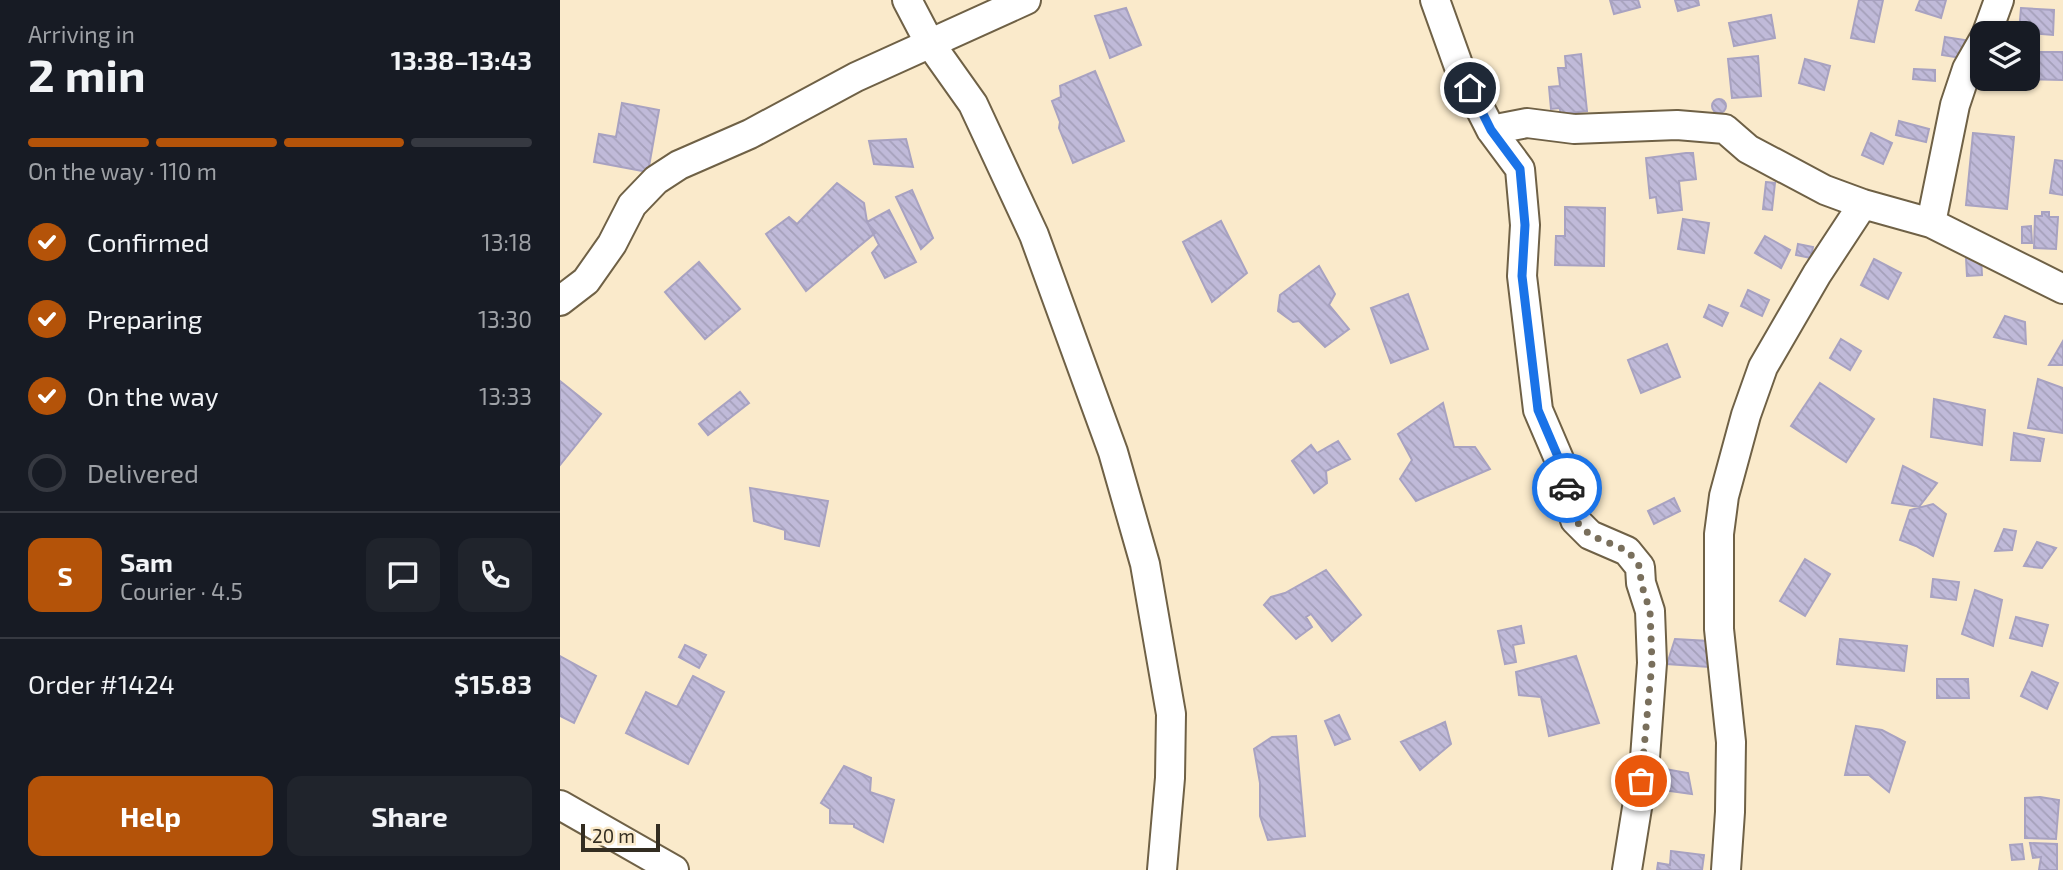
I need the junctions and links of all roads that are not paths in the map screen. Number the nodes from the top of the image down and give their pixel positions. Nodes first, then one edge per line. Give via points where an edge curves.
1 (907, 0) edge
2 (1026, 0) edge
3 (1435, 0) edge
4 (1999, 0) edge
5 (1991, 21) edge
6 (929, 42) junction
7 (1970, 64) edge
8 (1491, 130) junction
9 (1863, 204) junction
10 (1931, 223) junction
11 (2063, 289) edge
12 (560, 301) edge
13 (560, 805) edge
14 (674, 870) edge
15 (1162, 870) edge
16 (1627, 870) edge
17 (1726, 870) edge

1 - 6 street
2 - 6 street
3 - 8 street via 1459,68
4 - 5 street
6 - 12 street via 656,180 632,205 586,281
6 - 15 street via 973,104 1034,235 1113,452 1145,564 1171,714
7 - 10 street via 1955,105
8 - 9 street via 1527,123 1574,129 1677,125 1725,129 1748,149 1825,190
8 - 16 street via 1520,169 1525,225 1522,276 1538,410 1562,466 1575,520 1590,535 1628,551 1640,567 1650,611 1652,663 1645,758
9 - 10 street
9 - 17 street via 1763,367 1724,496 1718,629 1731,742
10 - 11 street
13 - 14 street

